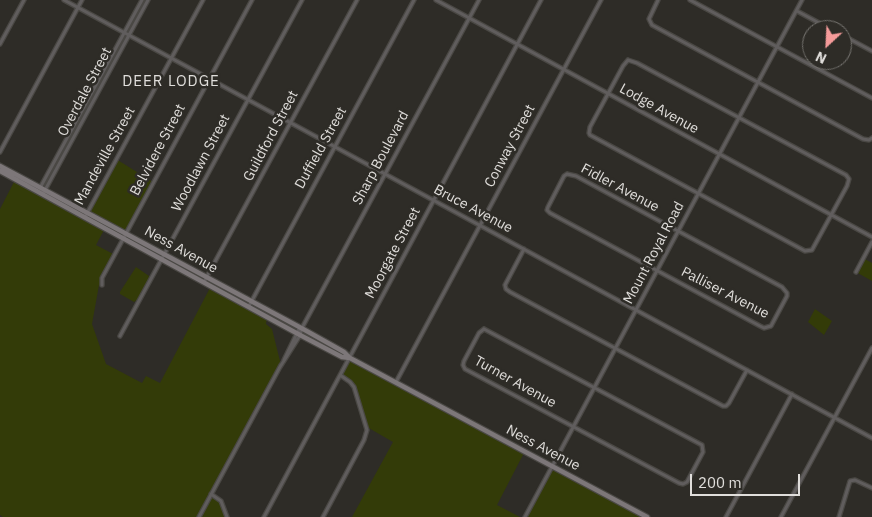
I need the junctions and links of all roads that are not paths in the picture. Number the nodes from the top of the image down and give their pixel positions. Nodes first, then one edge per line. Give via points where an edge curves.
1 (24, 0) edge
2 (64, 0) edge
3 (82, 0) edge
4 (142, 0) edge
5 (148, 0) edge
6 (203, 0) edge
7 (252, 0) edge
8 (302, 0) edge
9 (357, 0) edge
10 (414, 0) edge
11 (436, 0) edge
12 (479, 0) edge
13 (541, 0) edge
14 (602, 0) edge
15 (658, 0) edge
16 (690, 0) edge
17 (802, 0) edge
18 (78, 8) junction
19 (797, 11) junction
20 (469, 18) junction
21 (814, 20) edge
22 (124, 33) junction
23 (129, 35) junction
24 (852, 41) edge
25 (0, 44) edge
26 (518, 44) junction
27 (777, 46) junction
28 (872, 52) edge
29 (171, 58) junction
30 (564, 70) junction
31 (209, 79) junction
32 (758, 82) junction
33 (608, 94) junction
34 (872, 98) edge
35 (248, 100) junction
36 (739, 118) junction
37 (290, 123) junction
38 (872, 138) edge
39 (335, 147) junction
40 (0, 152) edge
41 (719, 154) junction
42 (0, 166) edge
43 (0, 171) edge
44 (385, 174) junction
45 (41, 191) junction
46 (699, 193) junction
47 (434, 200) junction
48 (86, 215) junction
49 (831, 215) junction
50 (480, 226) junction
51 (678, 231) junction
52 (126, 233) junction
53 (872, 237) edge
54 (123, 238) junction
55 (872, 242) edge
56 (524, 249) junction
57 (165, 254) junction
58 (162, 259) junction
59 (657, 270) junction
60 (856, 272) dead end
61 (207, 277) junction
62 (204, 282) junction
63 (102, 285) dead end
64 (251, 301) junction
65 (249, 306) junction
66 (636, 310) junction
67 (302, 328) junction
68 (298, 334) junction
69 (120, 336) dead end
70 (615, 348) junction
71 (872, 348) edge
72 (350, 358) junction
73 (747, 370) junction
74 (340, 375) junction
75 (396, 382) junction
76 (594, 387) junction
77 (792, 394) junction
78 (835, 418) junction
79 (573, 427) junction
80 (872, 438) edge
81 (552, 466) junction
82 (872, 488) edge
83 (211, 494) junction
84 (199, 517) edge
85 (227, 517) edge
86 (264, 517) edge
87 (323, 517) edge
88 (525, 517) edge
89 (647, 517) edge
90 (726, 517) edge
91 (781, 517) edge
92 (839, 517) edge

1 - 25 street
2 - 18 street, Bruce Avenue
3 - 18 street
4 - 22 street, Overdale Street
5 - 23 street, Overdale Street
6 - 29 street, Mandeville Street
7 - 31 street, Belvidere Street
8 - 35 street, Woodlawn Street
9 - 37 street, Guildford Street
10 - 39 street, Duffield Street
11 - 20 street, Lodge Avenue
12 - 20 street, Sharp Boulevard
13 - 26 street, Moorgate Street
14 - 30 street, Conway Street
15 - 32 street via 649,19 652,25
16 - 27 street
17 - 19 street, Mount Royal Road
18 - 22 street, Bruce Avenue
18 - 40 street
19 - 21 street
19 - 27 street, Mount Royal Road
20 - 26 street, Lodge Avenue
20 - 44 street, Sharp Boulevard
22 - 23 street, Bruce Avenue
22 - 45 street, Overdale Street
23 - 29 street, Bruce Avenue
23 - 45 street, Overdale Street
24 - 28 street
26 - 30 street, Lodge Avenue
26 - 47 street, Moorgate Street
27 - 32 street, Mount Royal Road
27 - 34 street
29 - 31 street, Bruce Avenue
29 - 48 street, Mandeville Street
30 - 33 street, Lodge Avenue
30 - 50 street, Conway Street
31 - 35 street, Bruce Avenue
31 - 52 street, Belvidere Street
32 - 36 street, Mount Royal Road
32 - 38 street via 863,139
33 - 36 street via 623,66 632,60
33 - 41 street, Lodge Avenue
33 - 46 street via 590,127 590,135
35 - 37 street, Bruce Avenue
35 - 57 street, Woodlawn Street
36 - 41 street, Mount Royal Road
36 - 49 street via 846,175 849,182
37 - 39 street, Bruce Avenue
37 - 61 street, Guildford Street
39 - 44 street, Bruce Avenue
39 - 64 street, Duffield Street
41 - 46 street, Mount Royal Road
41 - 49 street, Lodge Avenue
42 - 45 main road, Ness Avenue
43 - 45 main road, Ness Avenue
44 - 47 street, Bruce Avenue
44 - 67 street, Sharp Boulevard
45 - 48 main road, Ness Avenue
46 - 49 street via 805,250 812,250
46 - 51 street, Mount Royal Road
47 - 50 street, Bruce Avenue
47 - 72 street, Moorgate Street
48 - 52 main road, Ness Avenue
48 - 54 main road, Ness Avenue
49 - 53 street, Lodge Avenue
50 - 56 street, Bruce Avenue
50 - 75 street, Conway Street
51 - 59 street, Mount Royal Road
51 - 59 street, Palliser Avenue via 782,287 787,296 782,307 770,326 764,328
51 - 59 street, Fidler Avenue via 571,174 564,176 558,187 547,210 550,213
52 - 54 street, Belvidere Street
52 - 57 main road, Ness Avenue
54 - 58 main road, Ness Avenue
54 - 63 street, Belvidere Street via 102,278
55 - 60 street
56 - 66 street, Bruce Avenue
56 - 70 street via 506,289
57 - 58 street, Woodlawn Street
57 - 61 main road, Ness Avenue
58 - 62 main road, Ness Avenue
58 - 69 street, Woodlawn Street
59 - 66 street, Mount Royal Road
61 - 62 street, Guildford Street
61 - 64 main road, Ness Avenue
62 - 65 main road, Ness Avenue
64 - 65 street, Duffield Street
64 - 67 main road, Ness Avenue
65 - 68 main road, Ness Avenue
66 - 70 street, Mount Royal Road
66 - 73 street, Bruce Avenue
67 - 68 street, Sharp Boulevard
67 - 72 main road, Ness Avenue
68 - 72 main road, Ness Avenue
68 - 83 street, Sharp Boulevard
70 - 73 street via 724,406 729,403
70 - 76 street, Mount Royal Road
71 - 78 street
72 - 74 street, Moorgate Street
72 - 75 main road, Ness Avenue
73 - 77 street, Bruce Avenue
74 - 86 street, Moorgate Street
74 - 87 street via 354,387 367,430
75 - 81 main road, Ness Avenue
76 - 79 street, Mount Royal Road
76 - 79 street via 702,445 703,453 687,482 681,484
76 - 79 street, Turner Avenue via 488,330 483,329 479,333 464,368
77 - 78 street, Bruce Avenue
77 - 90 street
78 - 80 street, Bruce Avenue
78 - 91 street
79 - 81 street, Mount Royal Road
81 - 88 street, Mount Royal Road
81 - 89 main road, Ness Avenue
82 - 92 street via 850,481
83 - 84 street, Sharp Boulevard
83 - 85 street via 221,501

